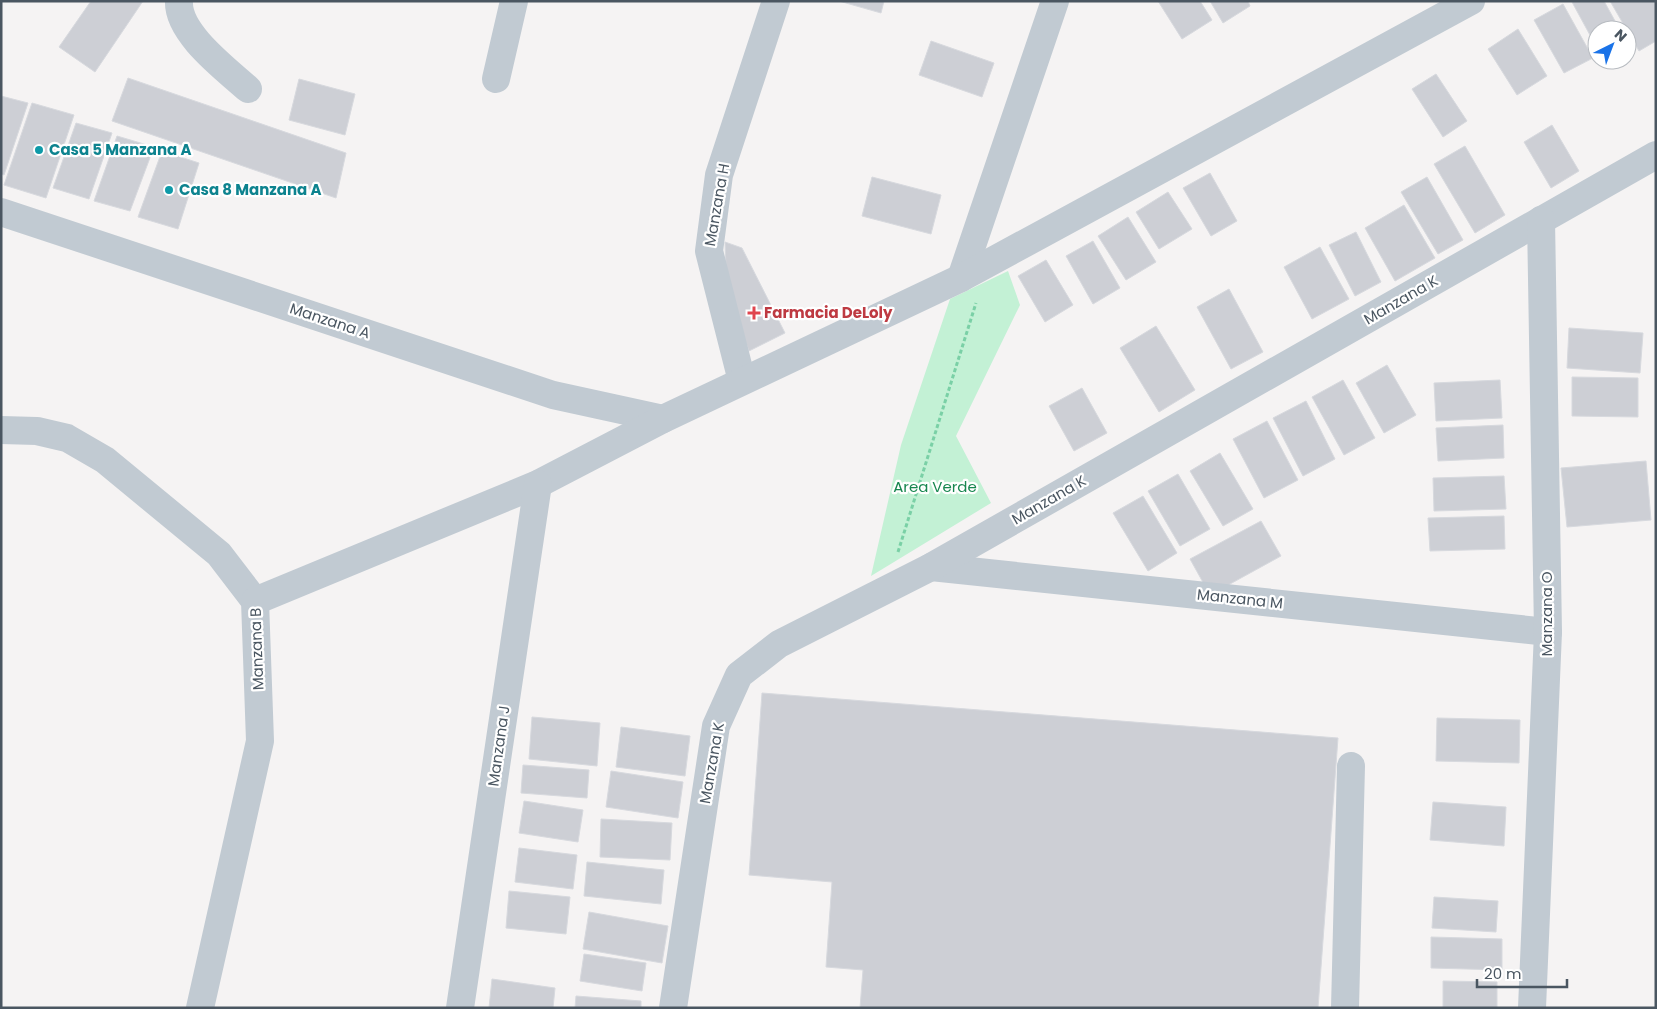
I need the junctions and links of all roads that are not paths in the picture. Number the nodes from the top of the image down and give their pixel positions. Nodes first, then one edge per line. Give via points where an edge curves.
1 (179, 1) edge
2 (514, 1) edge
3 (776, 1) edge
4 (1056, 1) edge
5 (1471, 1) edge
6 (496, 79) dead end
7 (248, 89) dead end
8 (1656, 155) edge
9 (1, 212) edge
10 (1541, 220) junction
11 (961, 278) junction
12 (742, 382) junction
13 (663, 419) junction
14 (1, 430) edge
15 (538, 484) junction
16 (931, 567) junction
17 (255, 601) junction
18 (1548, 632) junction
19 (1351, 766) dead end
20 (200, 1008) edge
21 (460, 1008) edge
22 (673, 1008) edge
23 (1345, 1008) edge
24 (1532, 1008) edge

1 - 7 street via 184,23 200,45
2 - 6 street
3 - 12 street, Manzana H via 719,175 708,251
4 - 11 street
5 - 11 street
8 - 10 street, Manzana K
9 - 13 street, Manzana A via 553,395
10 - 16 street, Manzana K
10 - 18 street, Manzana O
11 - 12 street
12 - 13 street
13 - 15 street
14 - 17 street, Manzana B via 37,431 67,438 105,460 219,554
15 - 17 street
15 - 21 street, Manzana J
16 - 18 street, Manzana M
16 - 22 street, Manzana K via 780,644 739,675 716,726
17 - 20 street, Manzana B via 260,741
18 - 24 street, Manzana O
19 - 23 street

